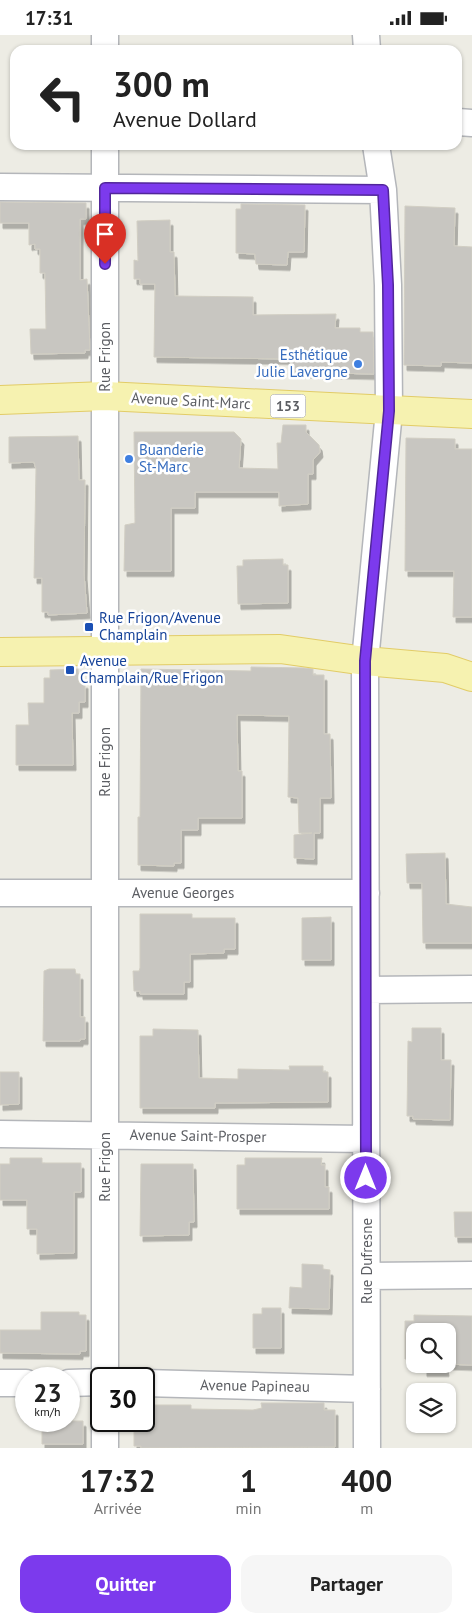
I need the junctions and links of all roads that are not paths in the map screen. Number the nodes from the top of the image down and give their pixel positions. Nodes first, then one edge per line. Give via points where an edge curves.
1 (105, 150) edge
2 (377, 150) edge
3 (0, 187) edge
4 (105, 188) junction
5 (383, 190) junction
6 (105, 396) junction
7 (0, 400) edge
8 (389, 411) junction
9 (472, 414) edge
10 (105, 651) junction
11 (0, 652) edge
12 (365, 661) junction
13 (472, 677) edge
14 (0, 893) edge
15 (105, 893) junction
16 (366, 893) junction
17 (472, 989) edge
18 (366, 990) junction
19 (0, 1134) edge
20 (105, 1135) junction
21 (366, 1139) junction
22 (472, 1275) edge
23 (367, 1276) junction
24 (105, 1367) edge
25 (0, 1383) edge
26 (15, 1383) edge
27 (155, 1383) edge
28 (367, 1389) junction
29 (105, 1432) edge
30 (105, 1448) edge
31 (367, 1448) edge

1 - 4 street, Rue Frigon
2 - 5 street, Rue Dufresne
3 - 4 street
4 - 5 street
4 - 6 street, Rue Frigon
5 - 8 street, Rue Dufresne
6 - 7 main road, Avenue Saint-Marc / 153
6 - 8 main road, Avenue Saint-Marc / 153
6 - 10 street, Rue Frigon
8 - 9 main road, Avenue Saint-Marc / 153
8 - 12 street, Rue Dufresne
10 - 11 main road
10 - 12 main road via 280,649
10 - 15 street, Rue Frigon
12 - 13 main road via 445,668
12 - 16 street, Rue Dufresne
14 - 15 street, Avenue Georges
15 - 16 street, Avenue Georges
15 - 20 street, Rue Frigon
16 - 18 street, Rue Dufresne
17 - 18 street
18 - 21 street, Rue Dufresne
19 - 20 street, Avenue Saint-Prosper
20 - 21 street, Avenue Saint-Prosper
20 - 24 street, Rue Frigon
21 - 23 street, Rue Dufresne
22 - 23 street
23 - 28 street, Rue Dufresne
25 - 26 street
27 - 28 street, Avenue Papineau
28 - 31 street, Rue Dufresne
29 - 30 street

